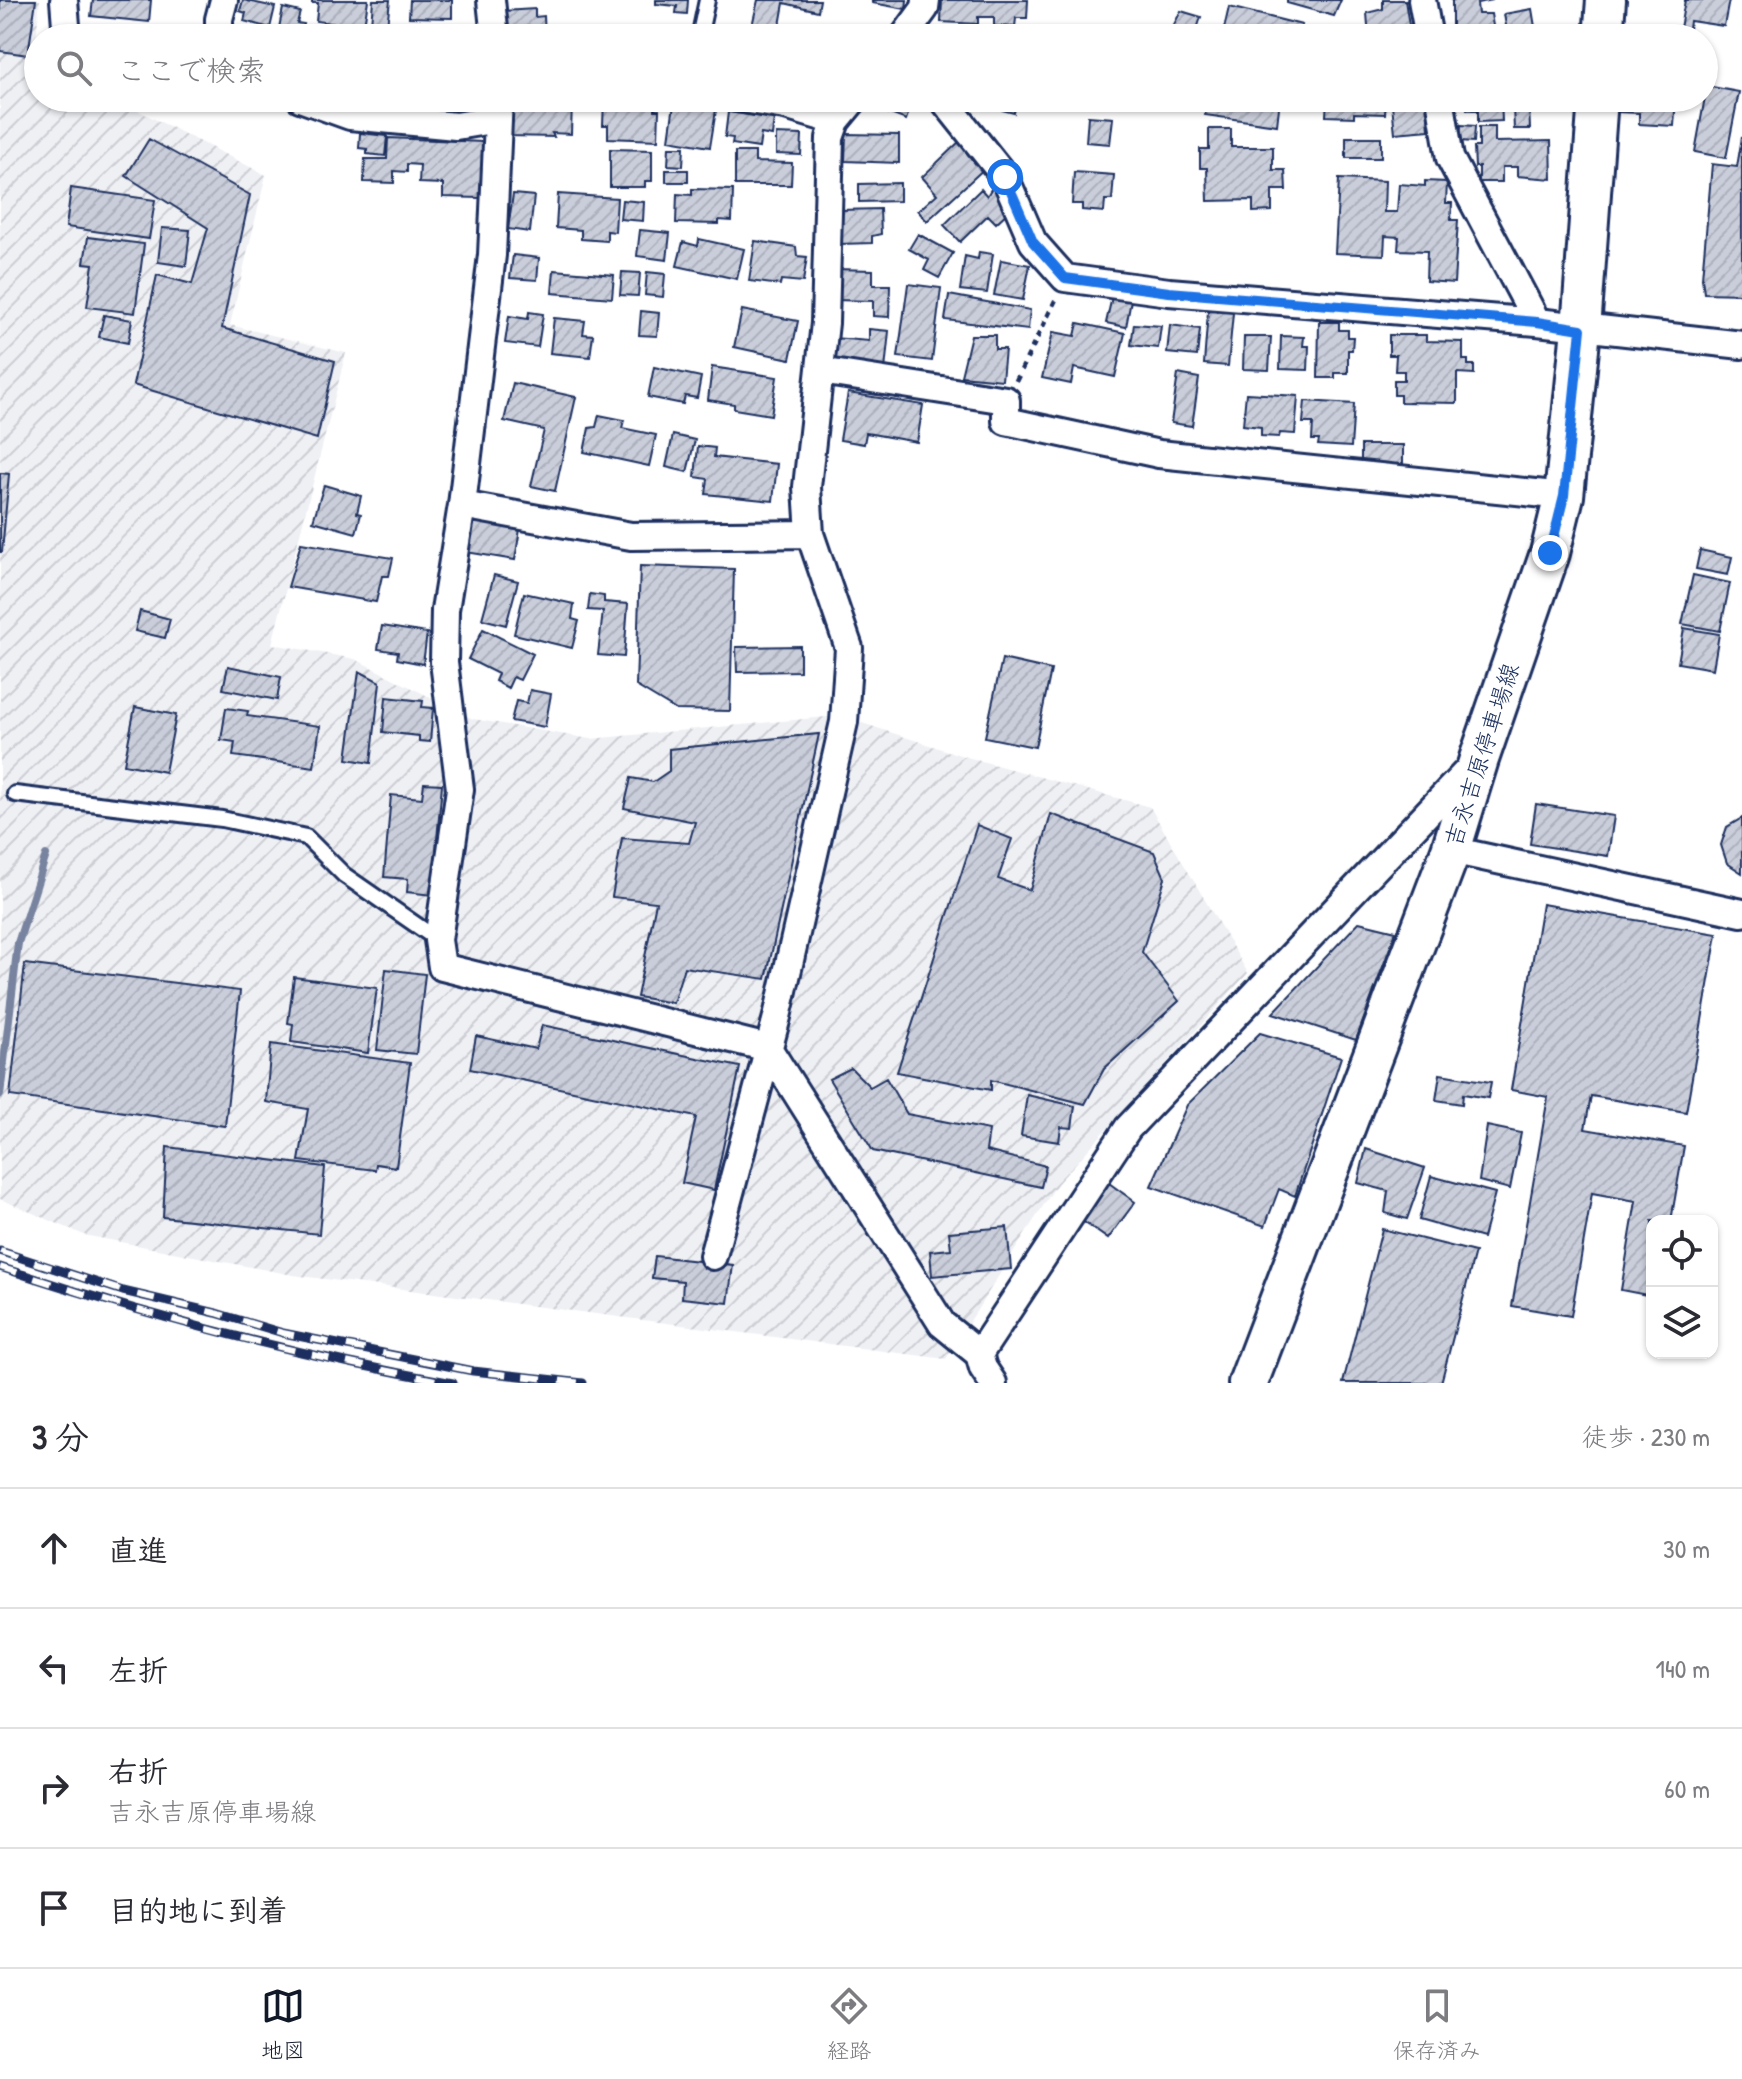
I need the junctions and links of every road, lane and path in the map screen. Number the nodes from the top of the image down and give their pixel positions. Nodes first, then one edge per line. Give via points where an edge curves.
1 (64, 0) edge
2 (224, 0) edge
3 (491, 0) edge
4 (707, 0) edge
5 (926, 0) edge
6 (1422, 0) edge
7 (1606, 0) edge
8 (66, 24) edge
9 (219, 24) edge
10 (494, 24) edge
11 (702, 24) edge
12 (918, 24) edge
13 (1426, 24) edge
14 (1604, 24) edge
15 (339, 112) edge
16 (491, 112) edge
17 (499, 112) edge
18 (805, 112) edge
19 (843, 112) edge
20 (953, 112) edge
21 (1442, 112) edge
22 (1597, 112) edge
23 (836, 121) junction
24 (1065, 278) junction
25 (1537, 322) junction
26 (1581, 329) junction
27 (1742, 345) edge
28 (820, 371) junction
29 (1006, 400) junction
30 (1564, 496) junction
31 (462, 505) junction
32 (810, 534) junction
33 (1479, 759) junction
34 (15, 794) dead end
35 (1451, 850) junction
36 (1742, 913) edge
37 (438, 940) junction
38 (768, 1048) junction
39 (713, 1256) dead end
40 (979, 1354) junction
41 (993, 1383) edge
42 (1248, 1383) edge

1 - 8 street
2 - 9 street
3 - 10 street
4 - 11 lane
5 - 12 street
6 - 13 street
7 - 14 main road
15 - 16 street via 456,126
17 - 31 street via 492,255
18 - 23 street
19 - 23 street
20 - 24 street via 1005,177 1033,242
21 - 25 street via 1450,158
22 - 26 main road, 吉永吉原停車場線
23 - 28 street via 830,138
24 - 25 street via 1169,292
24 - 29 path
25 - 26 street
26 - 27 street
26 - 30 main road, 吉永吉原停車場線
28 - 29 street
28 - 32 street via 807,487
29 - 30 street via 1006,421 1159,454
30 - 33 main road, 吉永吉原停車場線 via 1550,553
31 - 32 street via 631,536
31 - 37 street via 445,610 444,662 460,789
32 - 38 street via 849,648 844,722
33 - 35 main road, 吉永吉原停車場線
33 - 40 street via 1128,1128
34 - 37 lane via 222,819 306,837 344,875
35 - 36 street
35 - 42 main road, 吉永吉原停車場線
37 - 38 street via 442,967
38 - 39 street
38 - 40 street via 942,1324
40 - 41 street

